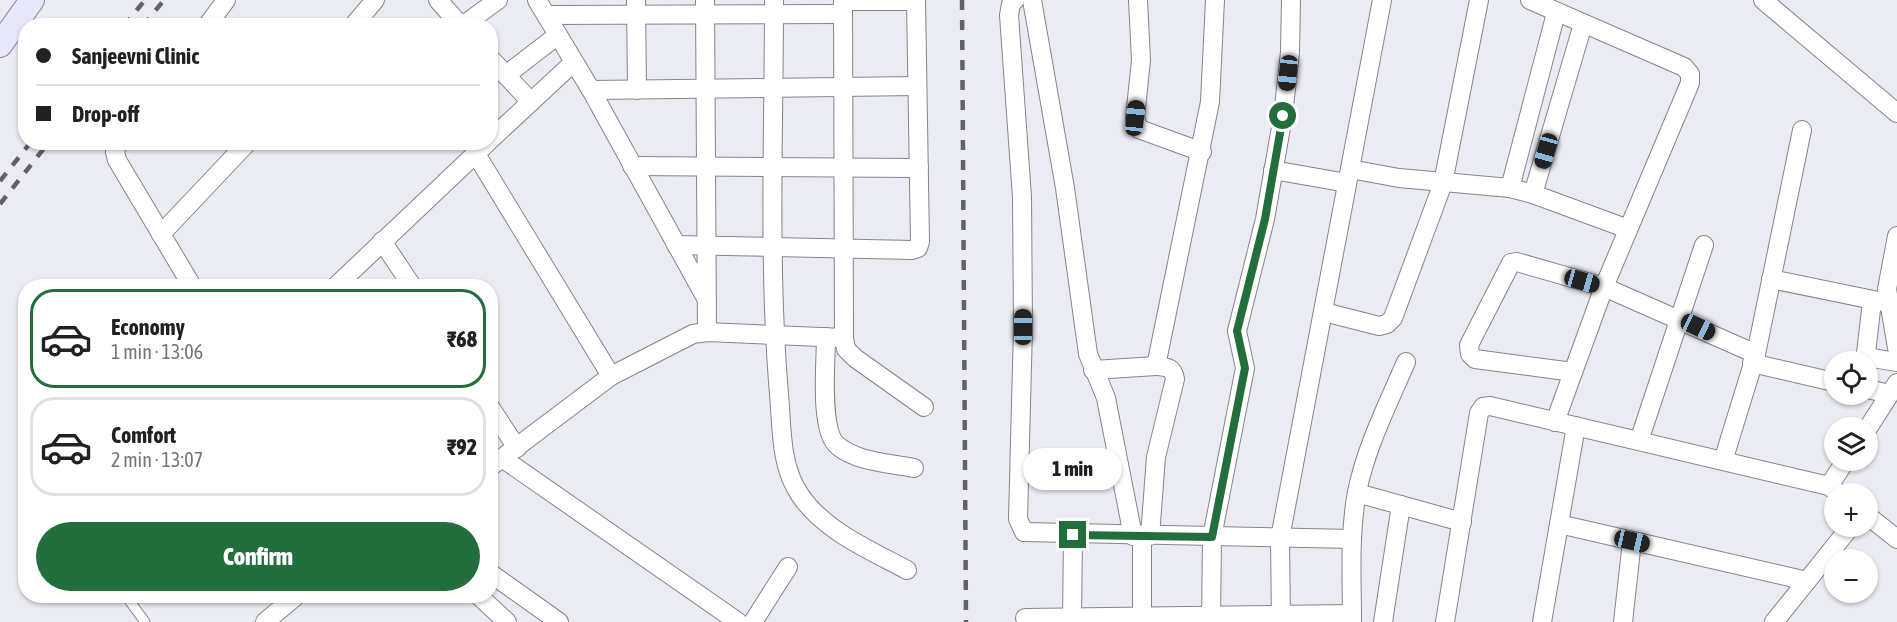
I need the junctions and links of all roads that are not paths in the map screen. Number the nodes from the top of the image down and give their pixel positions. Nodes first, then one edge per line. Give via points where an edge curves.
1 (32, 0) edge
2 (226, 0) edge
3 (375, 0) edge
4 (438, 0) edge
5 (498, 0) edge
6 (916, 0) edge
7 (1016, 0) edge
8 (1032, 0) edge
9 (1138, 0) edge
10 (1215, 0) edge
11 (1291, 0) edge
12 (1382, 0) edge
13 (1479, 0) edge
14 (1530, 0) edge
15 (1763, 0) edge
16 (843, 5) edge
17 (706, 7) edge
18 (774, 7) edge
19 (553, 8) edge
20 (636, 8) edge
21 (1556, 13) junction
22 (19, 18) edge
23 (213, 18) edge
24 (360, 18) edge
25 (455, 18) edge
26 (473, 18) edge
27 (18, 20) edge
28 (1583, 24) junction
29 (558, 35) junction
30 (0, 45) edge
31 (574, 62) junction
32 (498, 66) edge
33 (506, 75) junction
34 (918, 86) junction
35 (774, 88) junction
36 (843, 88) junction
37 (706, 89) junction
38 (591, 90) junction
39 (637, 90) junction
40 (531, 102) junction
41 (1897, 113) edge
42 (1802, 130) dead end
43 (498, 134) edge
44 (116, 150) edge
45 (240, 150) edge
46 (481, 150) edge
47 (487, 150) edge
48 (1202, 152) junction
49 (632, 166) junction
50 (706, 166) junction
51 (774, 167) junction
52 (844, 168) junction
53 (919, 168) junction
54 (1273, 170) junction
55 (1349, 176) junction
56 (1443, 183) junction
57 (1510, 188) junction
58 (1533, 194) junction
59 (1628, 230) junction
60 (161, 234) junction
61 (1897, 236) edge
62 (382, 241) junction
63 (676, 245) junction
64 (706, 245) junction
65 (1704, 245) dead end
66 (774, 247) junction
67 (844, 248) junction
68 (188, 279) edge
69 (343, 279) edge
70 (407, 279) edge
71 (1771, 279) junction
72 (1604, 287) junction
73 (707, 300) junction
74 (1880, 302) junction
75 (1324, 312) junction
76 (1679, 318) junction
77 (707, 332) junction
78 (774, 335) junction
79 (835, 338) junction
80 (1897, 348) edge
81 (1868, 351) edge
82 (1754, 358) junction
83 (1878, 360) edge
84 (1406, 362) dead end
85 (1897, 362) edge
86 (1156, 366) junction
87 (1093, 370) junction
88 (1573, 372) junction
89 (611, 376) junction
90 (1824, 379) edge
91 (1893, 389) edge
92 (924, 407) dead end
93 (1875, 417) edge
94 (1555, 422) junction
95 (1576, 426) junction
96 (498, 438) edge
97 (1639, 441) junction
98 (503, 457) edge
99 (1723, 461) junction
100 (914, 468) dead end
101 (1824, 487) edge
102 (1357, 493) junction
103 (1401, 505) junction
104 (1462, 522) junction
105 (1559, 524) junction
106 (1878, 524) edge
107 (1073, 535) junction
108 (1142, 536) junction
109 (1212, 537) junction
110 (1842, 537) edge
111 (1280, 538) junction
112 (1897, 539) edge
113 (1352, 540) junction
114 (1632, 541) junction
115 (788, 567) dead end
116 (907, 570) dead end
117 (498, 579) edge
118 (1807, 581) junction
119 (131, 603) edge
120 (288, 603) edge
121 (486, 603) edge
122 (1025, 618) dead end
123 (1281, 618) edge
124 (1352, 618) edge
125 (1142, 619) edge
126 (1211, 619) edge
127 (1072, 620) edge
128 (145, 622) edge
129 (265, 622) edge
130 (507, 622) edge
131 (559, 622) edge
132 (738, 622) edge
133 (753, 622) edge
134 (1383, 622) edge
135 (1445, 622) edge
136 (1542, 622) edge
137 (1623, 622) edge
138 (1774, 622) edge

1 - 22 street
2 - 23 street
3 - 24 street
4 - 25 street
5 - 26 street
6 - 16 street
6 - 34 street
7 - 107 street via 1008,15 1022,197 1023,327 1017,519 1024,532
8 - 87 street
9 - 48 street via 1141,60 1135,118 1139,129
10 - 48 street via 1210,102
11 - 54 street via 1290,52
12 - 55 street
13 - 56 street
14 - 21 street
15 - 41 street
16 - 18 street
16 - 36 street
17 - 18 street
17 - 20 street
17 - 37 street
18 - 35 street
19 - 20 street
19 - 29 street
20 - 39 street
21 - 28 street
21 - 57 street
27 - 30 street
28 - 58 street
28 - 59 street via 1684,67 1690,74 1690,83
29 - 31 street
29 - 33 street
31 - 38 street
31 - 40 street
32 - 33 street
33 - 40 street
34 - 36 street
34 - 53 street
35 - 36 street
35 - 37 street
35 - 51 street
36 - 52 street
37 - 39 street
37 - 50 street
38 - 39 street
38 - 49 street
40 - 43 street
42 - 71 street
44 - 60 street via 117,160
45 - 60 street
46 - 62 street
47 - 89 street
48 - 86 street
49 - 50 street
49 - 63 street
50 - 51 street
50 - 64 street
51 - 52 street
51 - 66 street
52 - 53 street
52 - 67 street
53 - 67 street via 918,248
54 - 55 street
54 - 109 street via 1237,331 1245,368
55 - 56 street
55 - 75 street
56 - 57 street
56 - 75 street via 1393,318 1379,326
57 - 58 street
58 - 59 street
59 - 72 street
60 - 68 street
61 - 74 street via 1887,289
62 - 69 street
62 - 70 street
63 - 64 street
63 - 73 street
64 - 66 street
64 - 73 street
65 - 76 street
66 - 67 street
66 - 78 street
67 - 79 street
71 - 74 street
71 - 82 street
72 - 76 street
72 - 88 street
72 - 88 street via 1511,263 1469,345 1475,359
73 - 77 street
74 - 80 street
74 - 81 street
75 - 111 street
76 - 82 street
76 - 97 street
77 - 78 street
77 - 89 street via 680,339
78 - 79 street
78 - 116 street via 785,461 791,480 822,518
79 - 92 street via 855,358
79 - 100 street via 826,422 830,438 852,454
82 - 90 street
82 - 99 street
83 - 85 street
84 - 102 street via 1365,462
86 - 87 street
86 - 108 street via 1168,367 1175,379
87 - 108 street via 1106,398
88 - 94 street
89 - 98 street
91 - 93 street
94 - 95 street
94 - 104 street via 1483,407
95 - 97 street
95 - 105 street
96 - 98 street
97 - 99 street
98 - 132 street
99 - 101 street
102 - 103 street
102 - 113 street
103 - 104 street
103 - 134 street
104 - 135 street
105 - 114 street
105 - 136 street
106 - 112 street
107 - 108 street
107 - 127 street
108 - 109 street
108 - 125 street
109 - 111 street
109 - 126 street
110 - 118 street
111 - 113 street
111 - 123 street
113 - 124 street
114 - 118 street
114 - 137 street
115 - 133 street
117 - 131 street
118 - 138 street
119 - 128 lane
120 - 129 street
121 - 130 street
122 - 127 street
123 - 124 street
123 - 126 street
125 - 126 street
125 - 127 street

